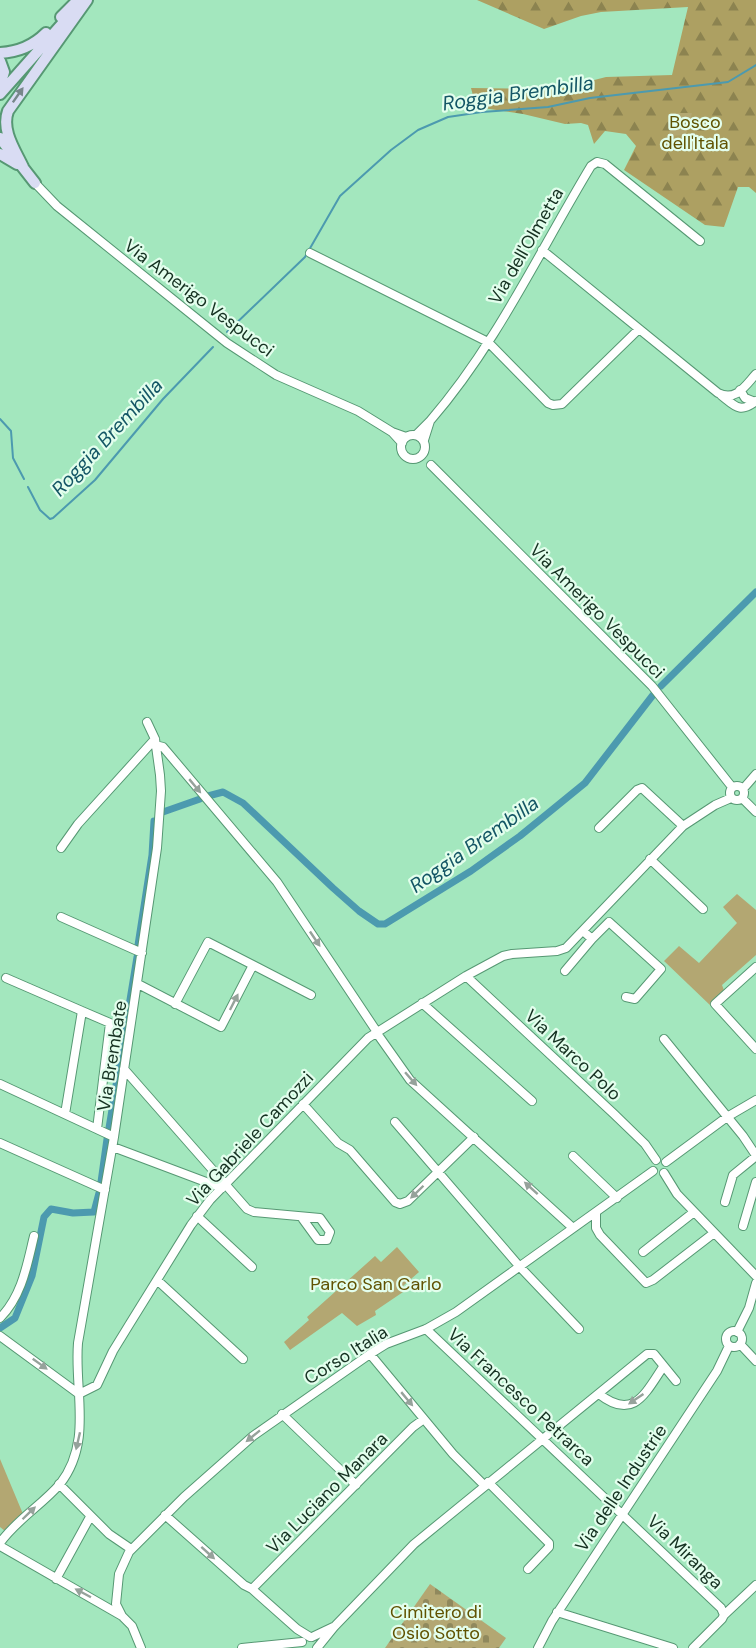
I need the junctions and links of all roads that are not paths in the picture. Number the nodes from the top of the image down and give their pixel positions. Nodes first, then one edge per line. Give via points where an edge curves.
1 (78, 0) edge
2 (85, 0) edge
3 (0, 53) edge
4 (0, 61) edge
5 (0, 86) edge
6 (0, 94) edge
7 (0, 138) edge
8 (0, 154) edge
9 (23, 167) junction
10 (35, 183) joint
11 (700, 241) dead end
12 (542, 250) junction
13 (310, 254) dead end
14 (639, 328) junction
15 (488, 342) junction
16 (756, 374) edge
17 (740, 390) junction
18 (718, 393) junction
19 (755, 402) edge
20 (430, 421) junction
21 (416, 435) junction
22 (404, 440) junction
23 (424, 440) junction
24 (422, 455) junction
25 (147, 722) dead end
26 (155, 742) junction
27 (756, 774) edge
28 (732, 787) junction
29 (743, 789) junction
30 (731, 798) junction
31 (742, 798) junction
32 (756, 812) edge
33 (683, 826) junction
34 (599, 828) dead end
35 (61, 848) dead end
36 (650, 859) junction
37 (703, 909) dead end
38 (61, 917) dead end
39 (583, 931) junction
40 (592, 939) junction
41 (142, 953) junction
42 (253, 965) junction
43 (756, 967) edge
44 (565, 971) dead end
45 (466, 976) junction
46 (6, 978) dead end
47 (138, 984) junction
48 (311, 995) dead end
49 (627, 997) dead end
50 (423, 1003) junction
51 (176, 1004) junction
52 (82, 1011) junction
53 (376, 1032) junction
54 (664, 1040) dead end
55 (754, 1044) edge
56 (124, 1069) junction
57 (0, 1083) edge
58 (756, 1100) edge
59 (532, 1101) dead end
60 (303, 1104) junction
61 (65, 1114) junction
62 (727, 1117) junction
63 (395, 1122) dead end
64 (97, 1129) junction
65 (114, 1137) junction
66 (474, 1137) junction
67 (0, 1143) edge
68 (113, 1147) junction
69 (573, 1156) dead end
70 (755, 1157) edge
71 (656, 1160) junction
72 (666, 1162) junction
73 (653, 1171) junction
74 (438, 1172) junction
75 (664, 1173) junction
76 (756, 1182) edge
77 (223, 1186) junction
78 (105, 1190) junction
79 (617, 1198) junction
80 (725, 1202) dead end
81 (694, 1212) junction
82 (596, 1213) junction
83 (197, 1216) junction
84 (302, 1218) dead end
85 (744, 1226) dead end
86 (573, 1228) junction
87 (714, 1233) junction
88 (34, 1236) dead end
89 (643, 1252) dead end
90 (252, 1267) dead end
91 (520, 1267) junction
92 (756, 1276) edge
93 (157, 1280) junction
94 (756, 1283) edge
95 (0, 1318) edge
96 (426, 1329) junction
97 (579, 1329) dead end
98 (737, 1332) junction
99 (0, 1336) edge
100 (740, 1344) junction
101 (729, 1346) junction
102 (370, 1354) junction
103 (243, 1359) dead end
104 (756, 1361) edge
105 (663, 1367) junction
106 (676, 1381) dead end
107 (79, 1394) junction
108 (599, 1394) junction
109 (282, 1414) junction
110 (424, 1419) junction
111 (542, 1438) junction
112 (59, 1484) junction
113 (486, 1484) junction
114 (356, 1485) junction
115 (623, 1513) junction
116 (165, 1515) junction
117 (90, 1516) junction
118 (0, 1545) edge
119 (131, 1549) junction
120 (528, 1569) dead end
121 (56, 1579) junction
122 (756, 1585) edge
123 (252, 1589) junction
124 (557, 1612) junction
125 (122, 1616) junction
126 (723, 1617) junction
127 (334, 1627) junction
128 (306, 1641) edge
129 (141, 1646) edge
130 (242, 1648) edge
131 (317, 1648) edge
132 (538, 1648) edge
133 (673, 1648) edge
134 (693, 1648) edge

1 - 3 main road via 34,43 21,50
2 - 6 main road
9 -> 2 main road via 5,118
4 - 5 main road via 4,72
7 - 9 main road
8 - 9 main road
9 - 10 main road
10 - 22 street, Via Amerigo Vespucci via 57,206 227,343 276,375 358,411
11 - 12 street, Via dell'Olmetta via 605,164 597,162
12 - 14 street
12 - 15 street, Via dell'Olmetta
13 - 15 street
14 - 15 street via 557,405 548,403
14 - 18 street
15 - 20 street, Via dell'Olmetta via 456,391
16 - 17 street
17 - 18 street via 728,396
17 - 19 street via 745,398
18 - 19 street via 736,407 748,407
20 - 21 street, Via dell'Olmetta
20 - 23 street
21 - 22 street
21 - 23 street
22 - 24 street, Via Amerigo Vespucci via 405,455 411,459
23 - 24 street
24 - 28 street, Via Amerigo Vespucci via 652,686
25 - 26 street, Via Brembate
26 - 35 street via 78,824
26 - 41 street, Via Brembate via 160,812
26 -> 53 street via 277,882
27 - 29 street
28 - 29 street
28 - 30 street
29 - 31 street
30 - 31 street
30 - 33 street, Via Gabriele Camozzi
31 - 32 street
33 - 34 street via 642,788
33 - 36 street, Via Gabriele Camozzi
36 - 37 street
36 - 39 street, Via Gabriele Camozzi
38 - 41 street
39 - 40 street
39 - 45 street, Via Gabriele Camozzi via 566,948 512,954
40 - 44 street
40 - 49 street via 609,922 661,969 635,999
41 - 47 street, Via Brembate
42 - 48 street
42 - 51 street via 208,942
51 -> 42 street via 221,1028
43 - 55 street via 715,1004
45 - 50 street, Via Gabriele Camozzi
45 - 71 street, Via Marco Polo via 645,1144
46 - 52 street
47 - 51 street
47 - 56 street, Via Brembate
50 - 53 street, Via Gabriele Camozzi
50 - 59 street
52 - 61 street
52 - 64 street via 110,1023
53 - 60 street, Via Gabriele Camozzi
53 -> 66 street via 410,1080
54 - 62 street
56 - 65 street, Via Brembate
56 - 77 street
57 - 61 street
58 - 62 street
74 -> 60 street via 408,1200 395,1202
60 - 77 street, Via Gabriele Camozzi
61 - 64 street
62 - 70 street
62 - 72 street
63 - 74 street
64 - 65 street
65 - 68 street, Via Brembate
66 - 74 street
86 -> 66 street
67 - 78 street
68 - 77 street
68 - 78 street, Via Brembate
69 - 79 street
70 - 80 street via 733,1175
71 - 72 street
71 - 73 street
72 - 75 street
73 - 75 street
73 - 79 street, Corso Italia
74 - 91 street
75 - 81 street
76 - 85 street
77 - 83 street, Via Gabriele Camozzi
77 - 84 street via 250,1211
78 - 107 street, Via Brembate via 78,1343
79 - 82 street, Corso Italia
81 - 87 street
81 - 89 street
82 - 86 street, Corso Italia
82 - 87 street via 600,1235 646,1283
83 - 90 street
83 - 93 street, Via Gabriele Camozzi
86 - 91 street, Corso Italia
87 - 92 street
88 - 95 street via 19,1292
91 - 96 street, Corso Italia
91 - 97 street
93 - 103 street
93 - 107 street, Via Gabriele Camozzi via 97,1385
94 - 98 street, Via delle Industrie
96 - 102 street, Corso Italia
96 - 111 street, Via Francesco Petrarca
98 - 100 street
98 - 101 street, Via delle Industrie via 727,1336
99 -> 107 street
100 - 101 street
100 - 104 street
101 - 115 street, Via delle Industrie via 717,1371
102 - 109 street, Corso Italia
102 -> 110 street
105 - 106 street
105 - 108 street via 654,1354 647,1354
105 -> 108 street via 633,1404 612,1404
107 -> 112 street, Via Brembate via 80,1433
108 - 111 street
109 - 114 street
109 -> 116 street, Corso Italia
110 - 113 street via 453,1454
110 - 114 street, Via Luciano Manara
111 - 113 street
111 - 115 street, Via Francesco Petrarca
112 - 117 street
118 -> 112 street, Via Brembate
113 - 120 street via 549,1541 549,1547
113 - 127 street via 414,1544
114 - 123 street, Via Luciano Manara
115 - 124 street, Via delle Industrie
115 - 126 street, Via Miranga via 721,1608
116 - 119 street, Corso Italia
116 -> 123 street
117 - 119 street
117 - 121 street
118 - 121 street
119 - 125 street, Corso Italia via 119,1574 116,1604
125 -> 121 street
122 - 126 street, Via Miranga
123 - 128 street
124 - 132 street, Via delle Industrie
124 - 133 street
125 - 129 street via 132,1626
126 - 134 street
127 - 128 street
127 - 131 street
128 - 130 street
128 - 131 street via 317,1641

